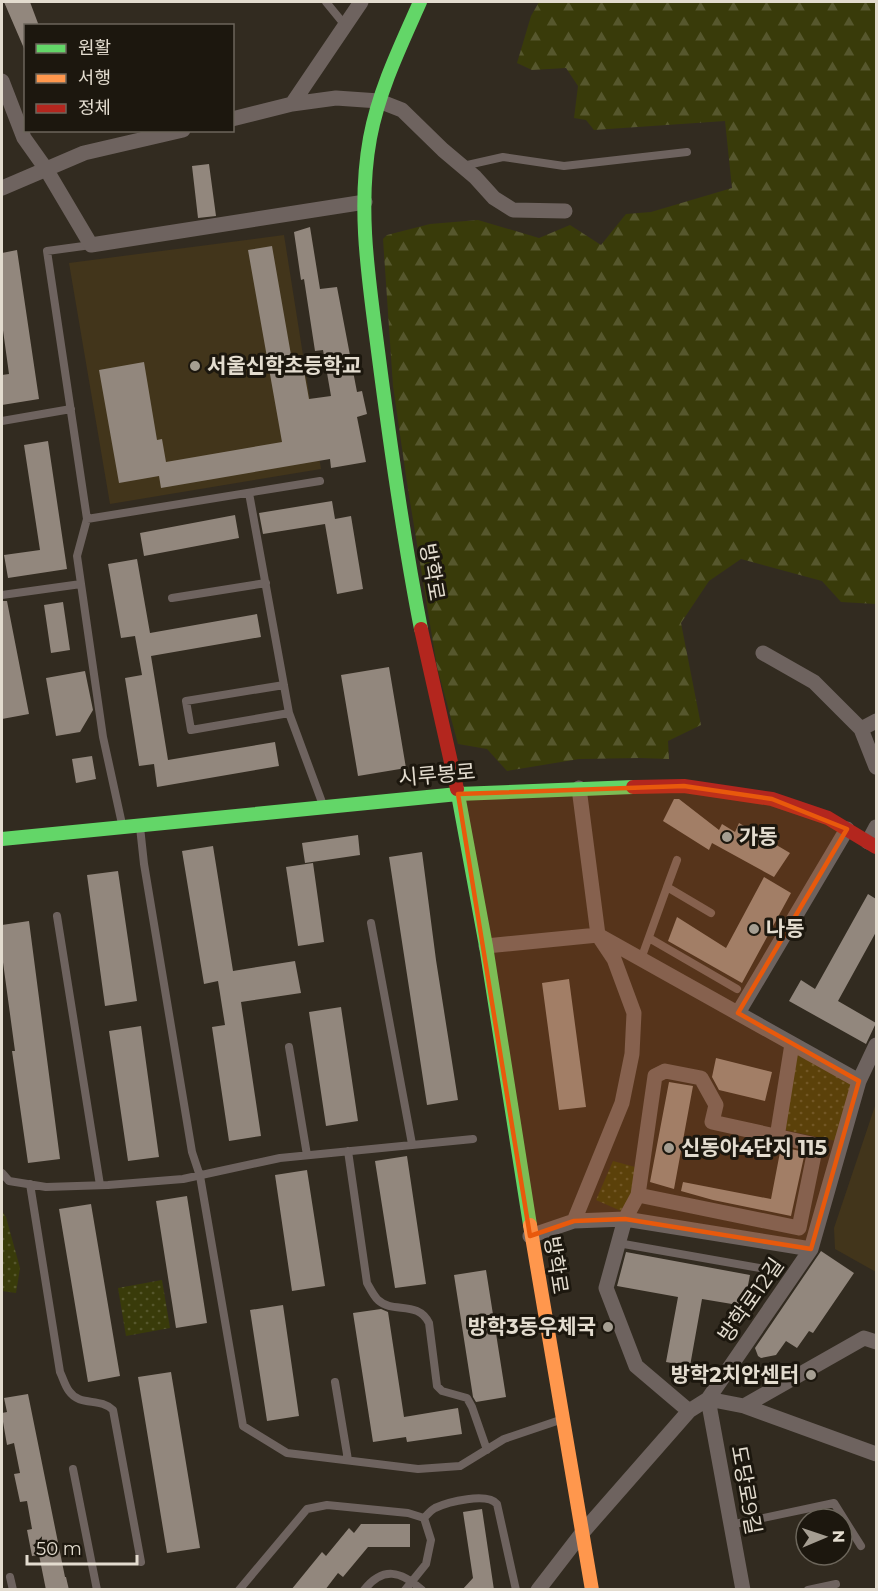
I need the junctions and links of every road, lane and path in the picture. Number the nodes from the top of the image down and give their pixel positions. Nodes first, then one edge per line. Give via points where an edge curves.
1 (326, 2) edge
2 (361, 2) edge
3 (420, 2) edge
4 (344, 24) junction
5 (2, 81) edge
6 (379, 101) junction
7 (292, 104) junction
8 (234, 118) edge
9 (174, 132) edge
10 (687, 152) dead end
11 (462, 166) junction
12 (46, 169) junction
13 (2, 188) edge
14 (364, 202) junction
15 (565, 211) dead end
16 (91, 245) junction
17 (71, 409) junction
18 (2, 420) edge
19 (320, 481) dead end
20 (249, 493) junction
21 (87, 519) junction
22 (266, 583) junction
23 (81, 584) junction
24 (2, 595) edge
25 (172, 598) dead end
26 (763, 653) dead end
27 (284, 685) junction
28 (289, 714) junction
29 (876, 721) edge
30 (861, 729) junction
31 (876, 767) edge
32 (579, 788) junction
33 (458, 794) junction
34 (324, 807) junction
35 (140, 825) junction
36 (123, 827) junction
37 (876, 827) edge
38 (847, 829) junction
39 (2, 839) edge
40 (872, 845) edge
41 (677, 860) dead end
42 (667, 887) junction
43 (711, 913) dead end
44 (57, 916) dead end
45 (371, 923) dead end
46 (598, 935) junction
47 (649, 938) junction
48 (486, 946) junction
49 (641, 959) junction
50 (737, 989) dead end
51 (738, 1013) junction
52 (792, 1044) junction
53 (876, 1044) edge
54 (289, 1047) dead end
55 (860, 1081) junction
56 (777, 1137) junction
57 (473, 1139) dead end
58 (412, 1144) junction
59 (348, 1151) junction
60 (307, 1155) junction
61 (2, 1173) edge
62 (200, 1176) junction
63 (30, 1184) junction
64 (100, 1185) junction
65 (638, 1195) junction
66 (625, 1219) junction
67 (574, 1221) junction
68 (530, 1236) junction
69 (618, 1243) junction
70 (811, 1249) junction
71 (771, 1270) dead end
72 (876, 1342) edge
73 (335, 1382) dead end
74 (708, 1399) junction
75 (744, 1406) junction
76 (689, 1411) junction
77 (562, 1419) junction
78 (487, 1450) junction
79 (876, 1454) edge
80 (348, 1460) junction
81 (73, 1469) dead end
82 (424, 1518) junction
83 (730, 1525) junction
84 (582, 1533) junction
85 (861, 1546) dead end
86 (141, 1562) dead end
87 (10, 1577) dead end
88 (413, 1581) junction
89 (836, 1584) dead end
90 (13, 1590) edge
91 (97, 1590) edge
92 (239, 1590) edge
93 (364, 1590) edge
94 (405, 1590) edge
95 (422, 1590) edge
96 (516, 1590) edge
97 (538, 1590) edge
98 (592, 1590) edge
99 (743, 1590) edge
100 (808, 1590) edge

1 - 4 lane
2 - 4 street
3 - 6 main road, 방학로
4 - 7 street
5 - 12 street via 24,138
6 - 7 street via 336,98
6 - 11 street via 402,110
6 - 14 main road, 방학로 via 370,140
7 - 8 street
9 - 12 street via 84,153
10 - 11 lane via 564,166 503,157
11 - 15 street via 494,198 513,210
12 - 13 street
12 - 16 street
14 - 16 street
14 - 33 main road, 방학로 via 365,244 393,473 426,655
16 - 17 lane via 47,251
17 - 18 lane
17 - 21 lane
19 - 20 lane
20 - 21 lane
20 - 22 lane
21 - 23 lane via 77,556
22 - 25 lane
22 - 27 lane
23 - 24 lane
23 - 36 lane via 103,737
26 - 30 street via 814,682
27 - 28 lane
27 - 28 lane via 186,701 191,730
28 - 34 lane
29 - 30 street
30 - 31 street
32 - 33 main road, 시루봉로
32 - 38 main road, 시루봉로 via 684,786 772,799 828,818
32 - 46 street, 방학로
33 - 34 main road, 시루봉로
33 - 48 main road, 방학로
34 - 35 main road, 시루봉로
35 - 36 main road, 시루봉로
35 - 62 lane via 192,1152
36 - 39 main road, 시루봉로
37 - 40 street, 시루봉로
38 - 40 main road, 시루봉로
38 - 51 street
41 - 42 lane
42 - 43 lane
42 - 47 lane
44 - 64 lane
45 - 58 lane
46 - 48 street
46 - 49 street
46 - 67 street, 방학로 via 614,959 634,1013 632,1054 622,1103
47 - 49 lane
47 - 50 lane
48 - 68 main road, 방학로
49 - 51 street
51 - 52 street
52 - 55 street
52 - 56 street
53 - 55 street, 방학로12길
54 - 60 lane
55 - 70 street, 방학로12길
56 - 65 street via 712,1122 716,1105 701,1078 665,1071 655,1076
56 - 65 street via 816,1145 799,1228
57 - 58 lane
58 - 59 lane
59 - 60 lane
59 - 78 lane via 367,1283 385,1304 410,1308 426,1317 437,1386 467,1398
60 - 62 lane
61 - 63 lane via 9,1181
62 - 64 lane
62 - 80 lane via 243,1426 287,1453
63 - 64 lane
63 - 86 lane via 60,1372 68,1390 79,1400 106,1404 113,1410
65 - 66 street
66 - 67 street
66 - 69 street
66 - 70 street
67 - 68 street
68 - 77 main road, 방학로
69 - 71 lane
69 - 76 street via 606,1288 636,1366
70 - 74 street, 방학로12길
72 - 75 street via 864,1338
73 - 80 lane
74 - 75 street
74 - 76 street, 방학로12길
74 - 83 street, 도당로9길
75 - 79 street
76 - 84 street, 방학로12길
77 - 78 lane via 504,1439
77 - 84 main road, 방학로
78 - 80 lane via 460,1467 418,1469
81 - 91 lane
82 - 88 lane via 431,1540 426,1564
82 - 92 lane via 327,1505 307,1509
82 - 96 lane via 434,1508 456,1501 486,1497 494,1500
83 - 85 lane via 834,1503
83 - 99 street, 도당로9길
84 - 97 street, 방학로12길
84 - 98 main road, 방학로
87 - 90 lane
88 - 93 lane via 389,1572 379,1575
88 - 94 lane
88 - 95 lane
89 - 100 lane

